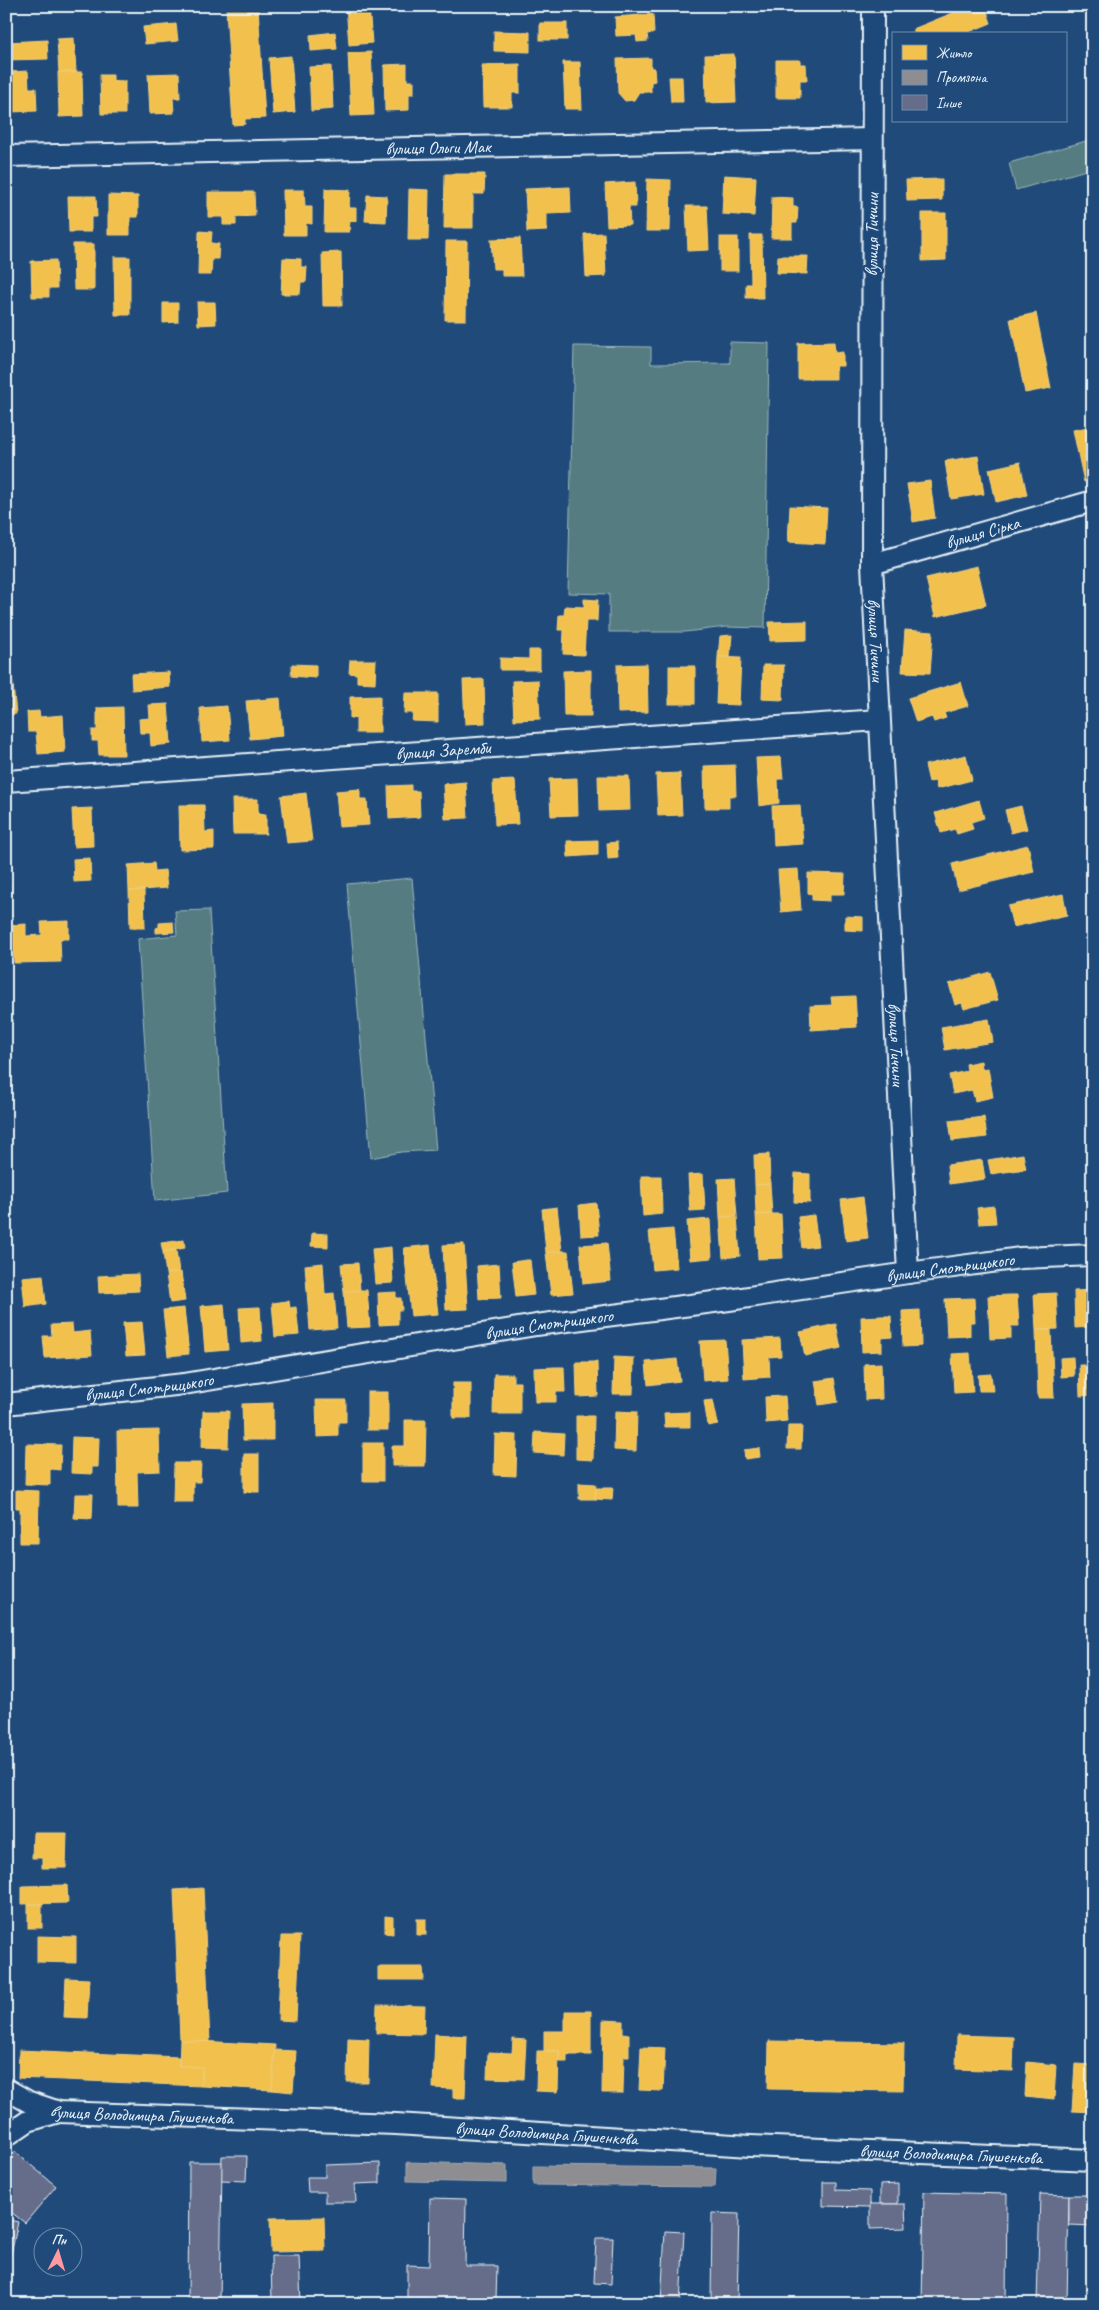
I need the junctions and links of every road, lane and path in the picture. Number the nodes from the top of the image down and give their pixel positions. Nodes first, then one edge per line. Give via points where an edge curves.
1 (873, 6) edge
2 (872, 139) junction
3 (6, 156) edge
4 (1093, 501) edge
5 (872, 564) junction
6 (879, 720) junction
7 (6, 781) edge
8 (1093, 1256) edge
9 (908, 1273) junction
10 (6, 1404) edge
11 (6, 2089) edge
12 (59, 2112) junction
13 (6, 2136) edge
14 (1093, 2160) edge

1 - 2 street, вулиця Тичини
2 - 3 street, вулиця Ольги Мак
2 - 5 street, вулиця Тичини
4 - 5 street, вулиця Сірка
5 - 6 street, вулиця Тичини
6 - 7 street, вулиця Заремби
6 - 9 street, вулиця Тичини
8 - 9 street, вулиця Смотрицького via 1020,1258
9 - 10 street, вулиця Смотрицького via 536,1325 184,1384
11 - 12 street, вулиця Володимира Глушенкова via 29,2102
12 - 13 street via 28,2121
12 - 14 street, вулиця Володимира Глушенкова via 396,2124 750,2146

